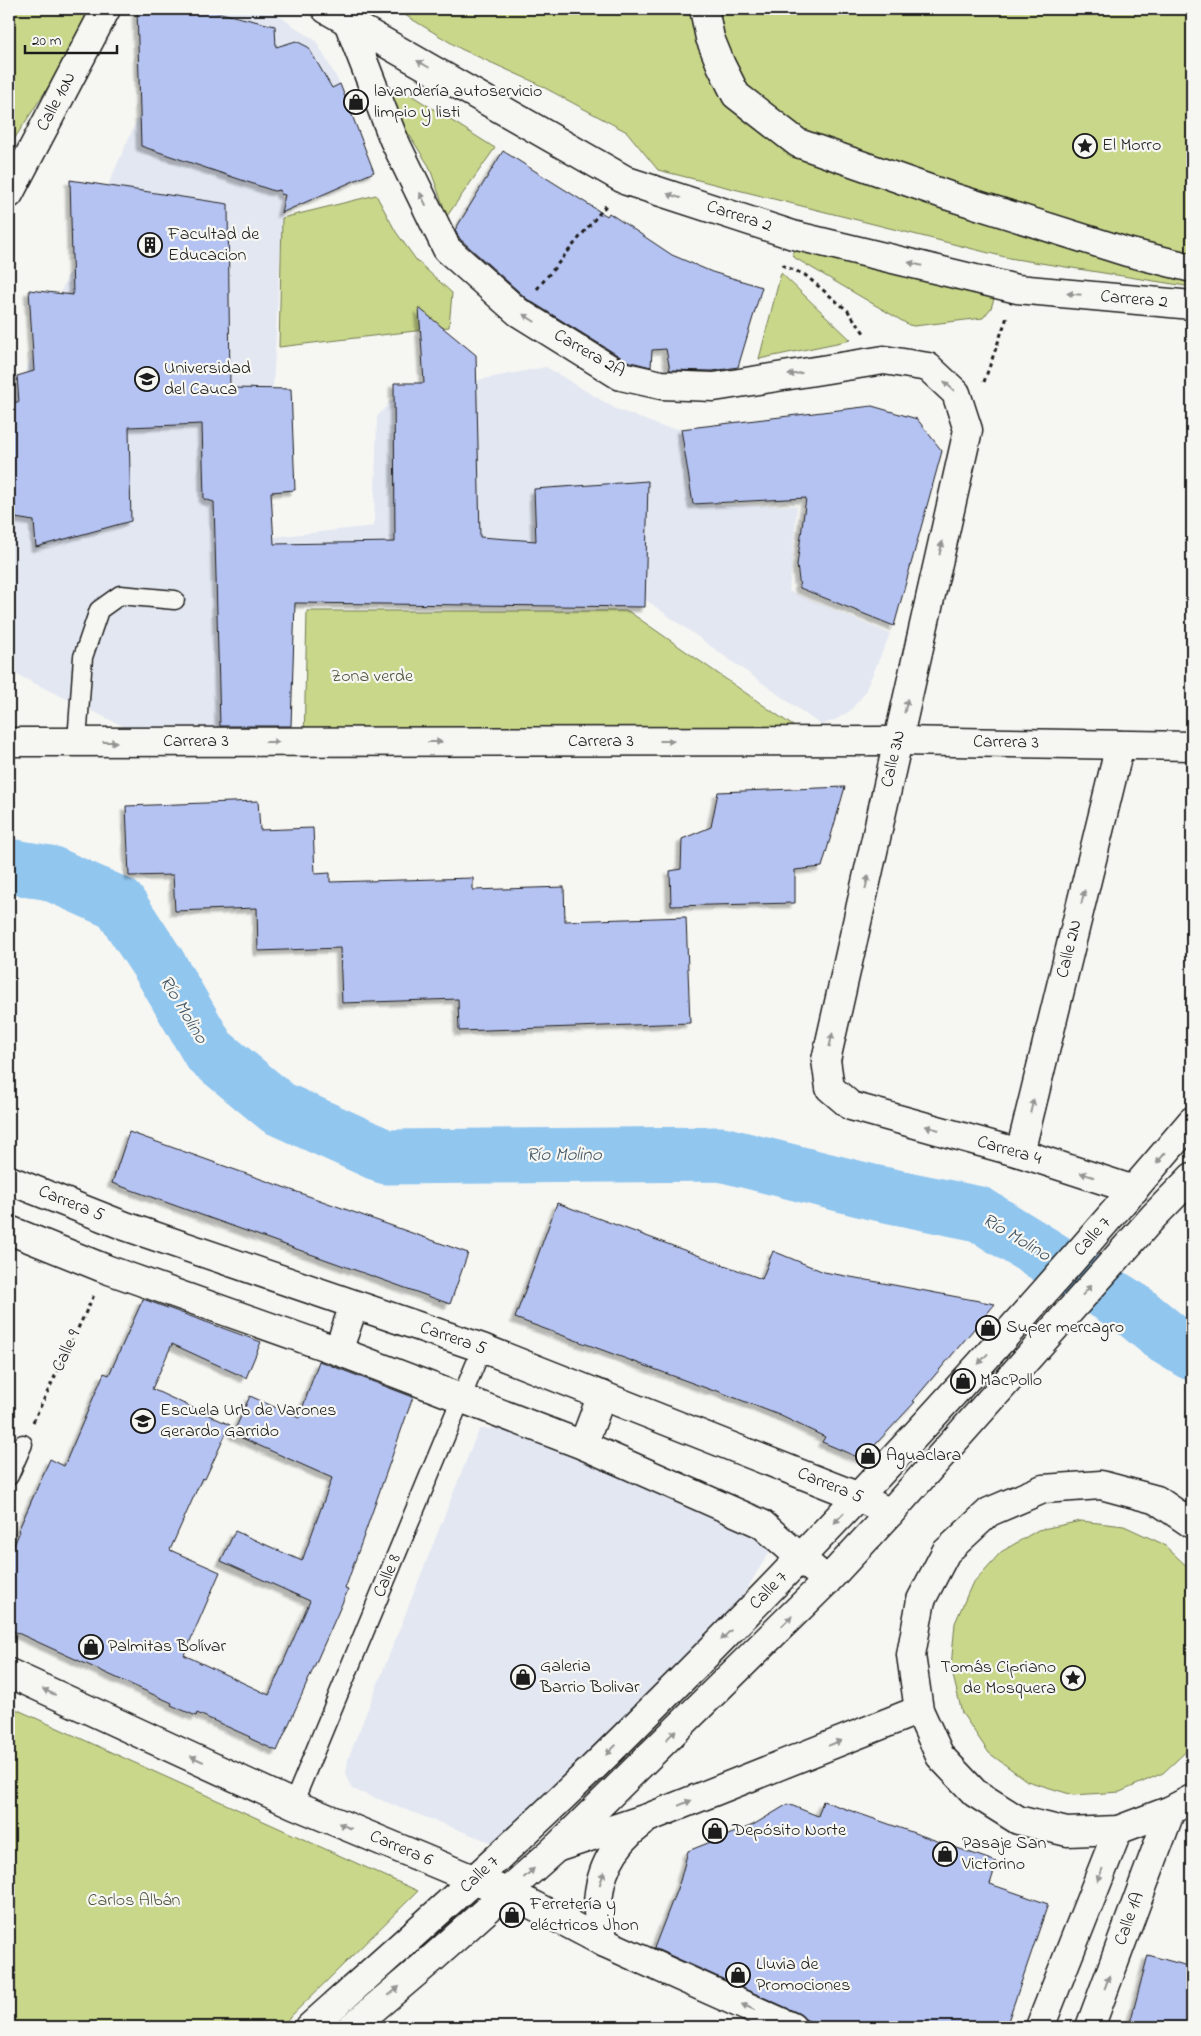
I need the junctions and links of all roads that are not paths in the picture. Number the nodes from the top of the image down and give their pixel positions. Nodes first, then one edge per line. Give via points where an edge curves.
1 (106, 9) edge
2 (704, 9) edge
3 (342, 13) edge
4 (9, 194) edge
5 (1192, 268) edge
6 (1192, 305) edge
7 (968, 430) joint
8 (175, 600) dead end
9 (898, 741) junction
10 (9, 742) edge
11 (76, 742) junction
12 (1120, 745) junction
13 (1192, 746) edge
14 (830, 1088) joint
15 (1192, 1121) edge
16 (1020, 1153) junction
17 (1192, 1177) edge
18 (9, 1180) edge
19 (1129, 1196) junction
20 (1172, 1208) edge
21 (9, 1230) edge
22 (354, 1305) junction
23 (482, 1348) junction
24 (338, 1351) junction
25 (602, 1395) junction
26 (461, 1399) junction
27 (23, 1444) road end
28 (583, 1445) junction
29 (9, 1476) edge
30 (858, 1497) junction
31 (890, 1513) junction
32 (1192, 1524) edge
33 (802, 1557) junction
34 (827, 1581) junction
35 (9, 1673) edge
36 (919, 1710) junction
37 (293, 1804) junction
38 (1182, 1804) edge
39 (650, 1817) junction
40 (1118, 1830) junction
41 (556, 1848) junction
42 (475, 1880) junction
43 (508, 1892) junction
44 (604, 1943) junction
45 (355, 2025) edge
46 (310, 2027) edge
47 (792, 2027) edge
48 (1040, 2027) edge
49 (1090, 2027) edge

1 - 4 street, Calle 10N
2 - 5 street via 720,65 736,95 798,143 949,196 1127,252
6 -> 3 street, Carrera 2 via 1017,289 793,235 626,181
7 -> 3 street, Carrera 2A via 956,393 928,367 884,360 714,387 661,385 621,376 518,312 447,249 394,140
9 -> 7 street, Calle 3N
8 - 11 lane via 120,594 100,610 83,658
11 -> 9 street, Carrera 3
9 - 12 street, Carrera 3
14 -> 9 street, Calle 3N via 826,1060
10 - 11 street, Carrera 3
12 - 13 street, Carrera 3
16 -> 12 street, Calle 2N
16 -> 14 street, Carrera 4 via 851,1106
15 -> 19 street, Calle 7
19 -> 16 street, Carrera 4
17 - 20 street, Calle 7
18 - 22 street, Carrera 5 via 125,1226
19 - 20 street, Carrera 4
19 -> 30 street, Calle 7
31 -> 20 street, Calle 7 via 1055,1326
21 - 24 street via 106,1269
22 - 23 street, Carrera 5
22 - 24 street
23 - 25 street, Carrera 5
23 - 26 lane, Calle 8
24 - 26 street
25 - 28 street
25 - 30 street, Carrera 5
26 - 28 street
26 - 37 lane, Calle 8
27 - 29 lane
28 - 33 street via 762,1524
30 - 31 street, Carrera 5
30 -> 33 street, Calle 7
31 - 34 street, Calle 7
32 - 36 street via 1157,1500 1101,1485 1043,1489 989,1512 946,1552 920,1600 910,1655
33 - 34 street
33 -> 42 street, Calle 7 via 640,1721
41 -> 34 street, Calle 7
37 -> 35 street, Carrera 6
39 -> 36 street
36 - 40 street via 940,1756 974,1793 1011,1816 1067,1832
42 -> 37 street, Carrera 6
38 - 40 street
49 -> 38 street, Calle 1A
39 - 41 street
44 -> 39 street via 598,1914 599,1885 609,1858 627,1834
40 -> 48 street
43 -> 41 street, Calle 7
42 - 43 street, Carrera 6
42 - 46 street, Calle 7
43 - 44 street, Carrera 6
45 -> 43 street, Calle 7
47 -> 44 street, Carrera 6

